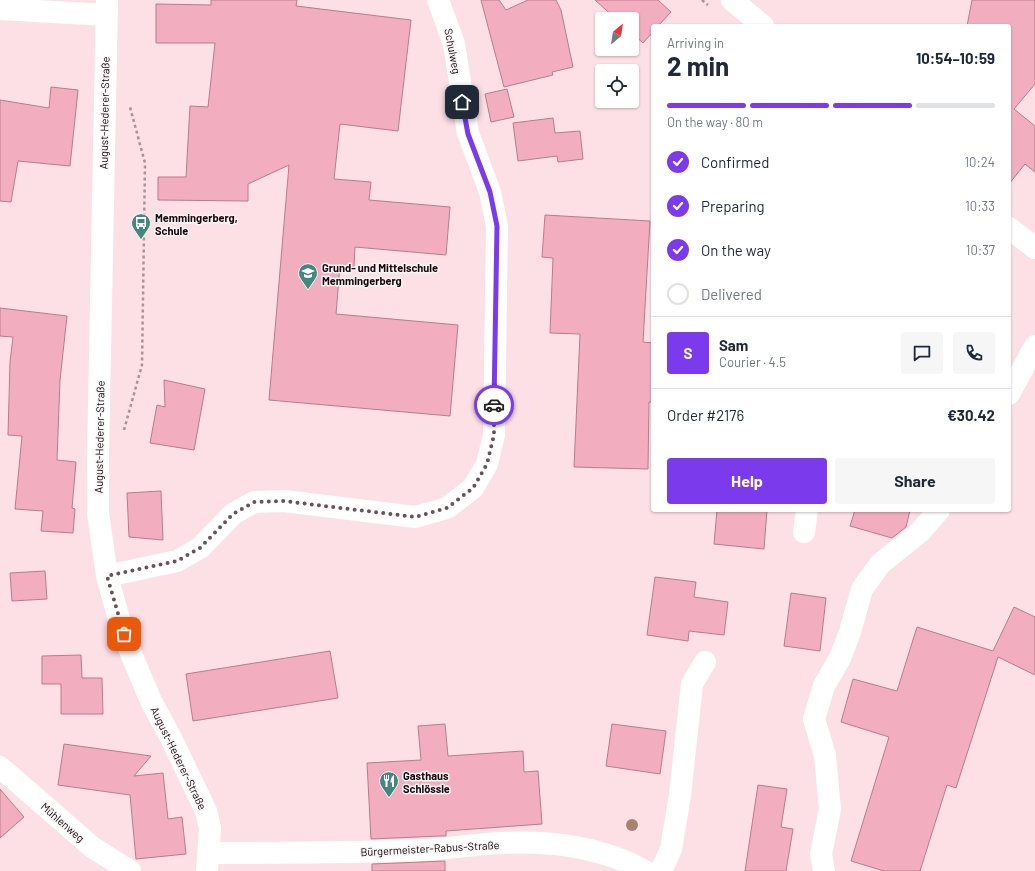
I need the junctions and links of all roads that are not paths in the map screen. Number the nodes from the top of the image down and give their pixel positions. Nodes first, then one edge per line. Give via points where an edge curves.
1 (438, 0) edge
2 (732, 0) edge
3 (107, 8) edge
4 (0, 9) edge
5 (760, 24) edge
6 (1011, 230) edge
7 (1035, 248) edge
8 (1035, 346) edge
9 (1011, 390) edge
10 (807, 512) edge
11 (936, 512) edge
12 (804, 532) dead end
13 (107, 576) junction
14 (705, 662) dead end
15 (0, 767) edge
16 (208, 862) edge
17 (130, 871) edge
18 (645, 871) edge
19 (662, 871) edge
20 (824, 871) edge

1 - 13 street, Schulweg via 454,44 468,134 490,192 497,226 494,435 487,464 473,488 447,508 415,517 284,501 254,502 233,514 200,548 177,561
2 - 5 street
3 - 4 street
3 - 13 street, August-Hederer-Straße via 98,513
6 - 7 street
8 - 9 street
10 - 12 street
11 - 20 street via 920,532 880,564 862,589 840,658 824,686 814,719 825,756 830,809 821,854
13 - 16 street, August-Hederer-Straße via 132,656 151,701 206,811 210,828
14 - 19 street via 692,684 680,795 671,849
15 - 17 street, Mühlenweg via 92,847
16 - 18 street, Bürgermeister-Rabus-Straße via 501,843 563,844 599,851

